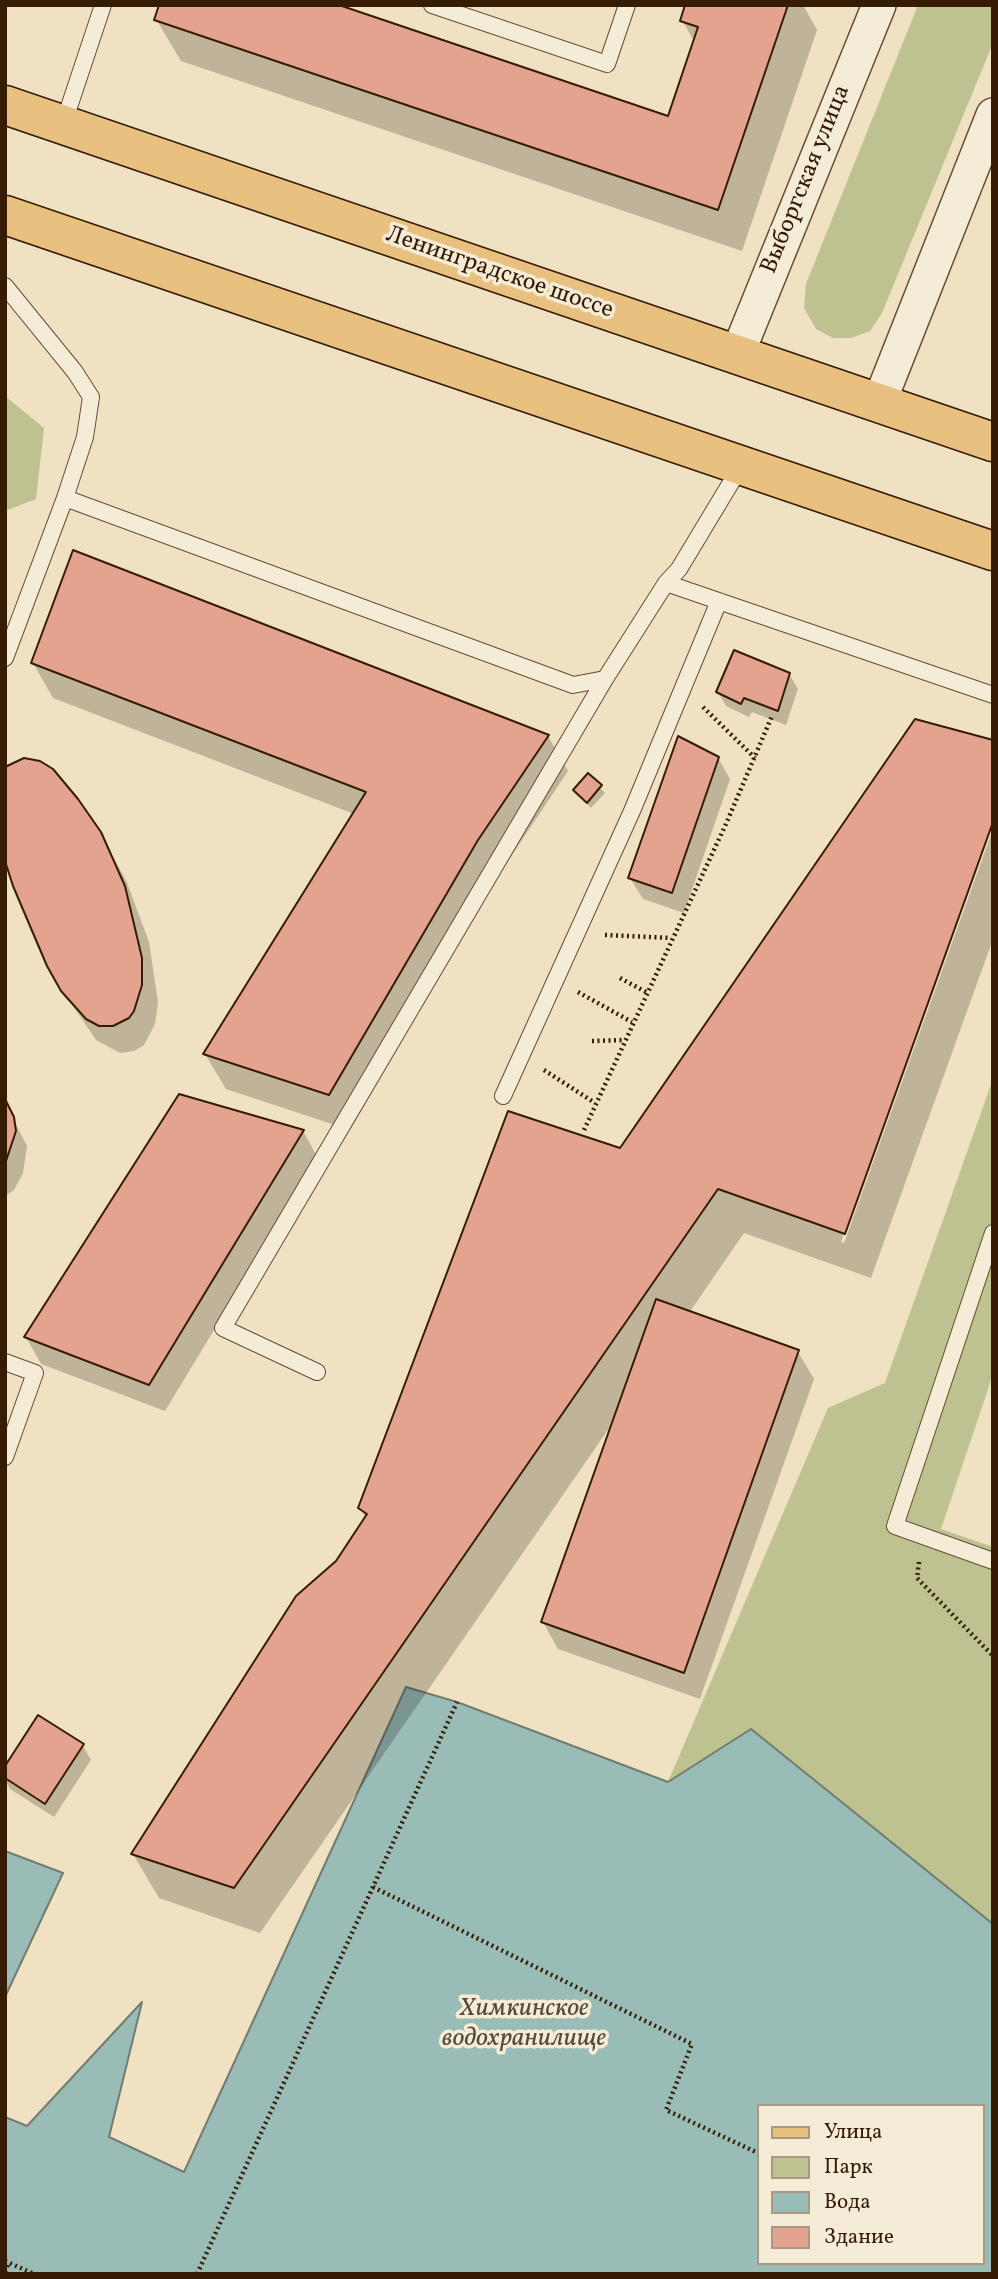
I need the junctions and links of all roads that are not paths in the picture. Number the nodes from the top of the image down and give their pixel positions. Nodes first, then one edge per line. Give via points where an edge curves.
1 (103, 5) edge
2 (432, 5) edge
3 (627, 5) edge
4 (878, 5) edge
5 (5, 105) edge
6 (993, 115) edge
7 (62, 125) junction
8 (5, 215) edge
9 (5, 286) edge
10 (737, 355) junction
11 (879, 403) junction
12 (993, 442) edge
13 (741, 466) junction
14 (65, 498) junction
15 (993, 551) edge
16 (666, 583) junction
17 (719, 601) junction
18 (5, 658) edge
19 (605, 679) junction
20 (993, 695) edge
21 (503, 1096) dead end
22 (993, 1233) edge
23 (5, 1362) edge
24 (317, 1372) dead end
25 (5, 1457) edge
26 (993, 1561) edge

1 - 7 lane
2 - 3 lane via 607,64
4 - 10 street, Выборгская улица
5 - 7 main road, Ленинградское шоссе
6 - 11 street
7 - 10 main road, Ленинградское шоссе
8 - 13 main road
9 - 14 lane via 91,397 85,437
10 - 11 main road, Ленинградское шоссе
11 - 12 main road, Ленинградское шоссе
13 - 15 main road
13 - 16 lane
14 - 18 lane
14 - 19 lane via 573,685
16 - 17 lane
16 - 19 lane
17 - 20 lane
17 - 21 lane via 632,811
19 - 24 lane via 223,1328
22 - 26 lane via 895,1526
23 - 25 lane via 35,1373

